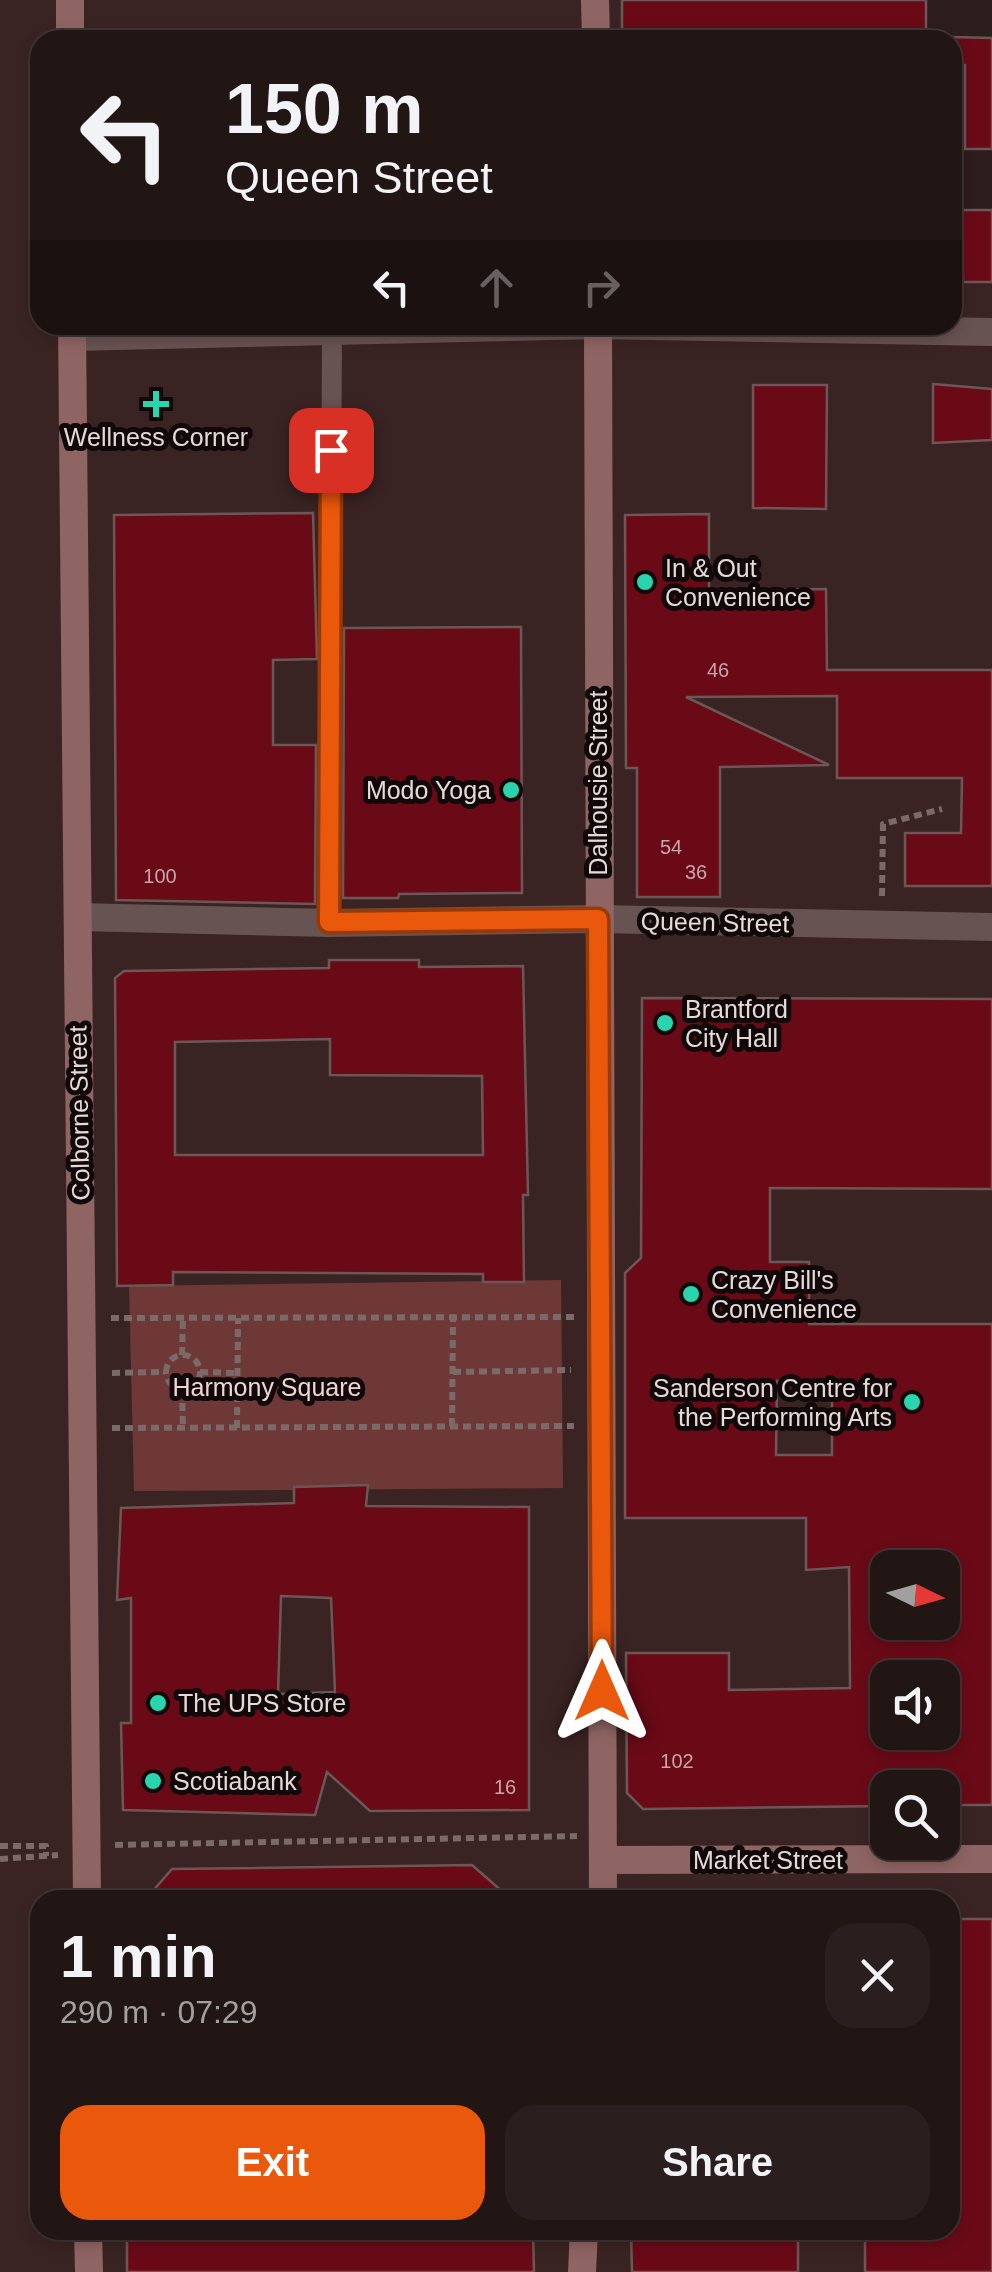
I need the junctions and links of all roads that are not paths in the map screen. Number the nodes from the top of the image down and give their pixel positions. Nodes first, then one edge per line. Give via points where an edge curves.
1 (70, 0) edge
2 (595, 0) edge
3 (70, 30) edge
4 (596, 30) edge
5 (962, 331) edge
6 (992, 332) edge
7 (72, 335) edge
8 (332, 335) edge
9 (598, 335) edge
10 (78, 917) junction
11 (598, 919) junction
12 (329, 922) junction
13 (992, 927) edge
14 (604, 1848) junction
15 (992, 1860) edge
16 (86, 1890) edge
17 (602, 1890) edge
18 (88, 2240) edge
19 (584, 2240) edge
20 (89, 2272) edge
21 (582, 2272) edge

1 - 3 main road
2 - 4 main road
5 - 6 street
7 - 10 main road, Colborne Street
8 - 12 lane
9 - 11 main road, Dalhousie Street
10 - 12 street, Queen Street
10 - 16 main road, Colborne Street
11 - 12 street, Queen Street
11 - 13 street, Queen Street
11 - 14 main road, Dalhousie Street
14 - 15 main road, Market Street
14 - 17 main road, Dalhousie Street
18 - 20 main road
19 - 21 main road

